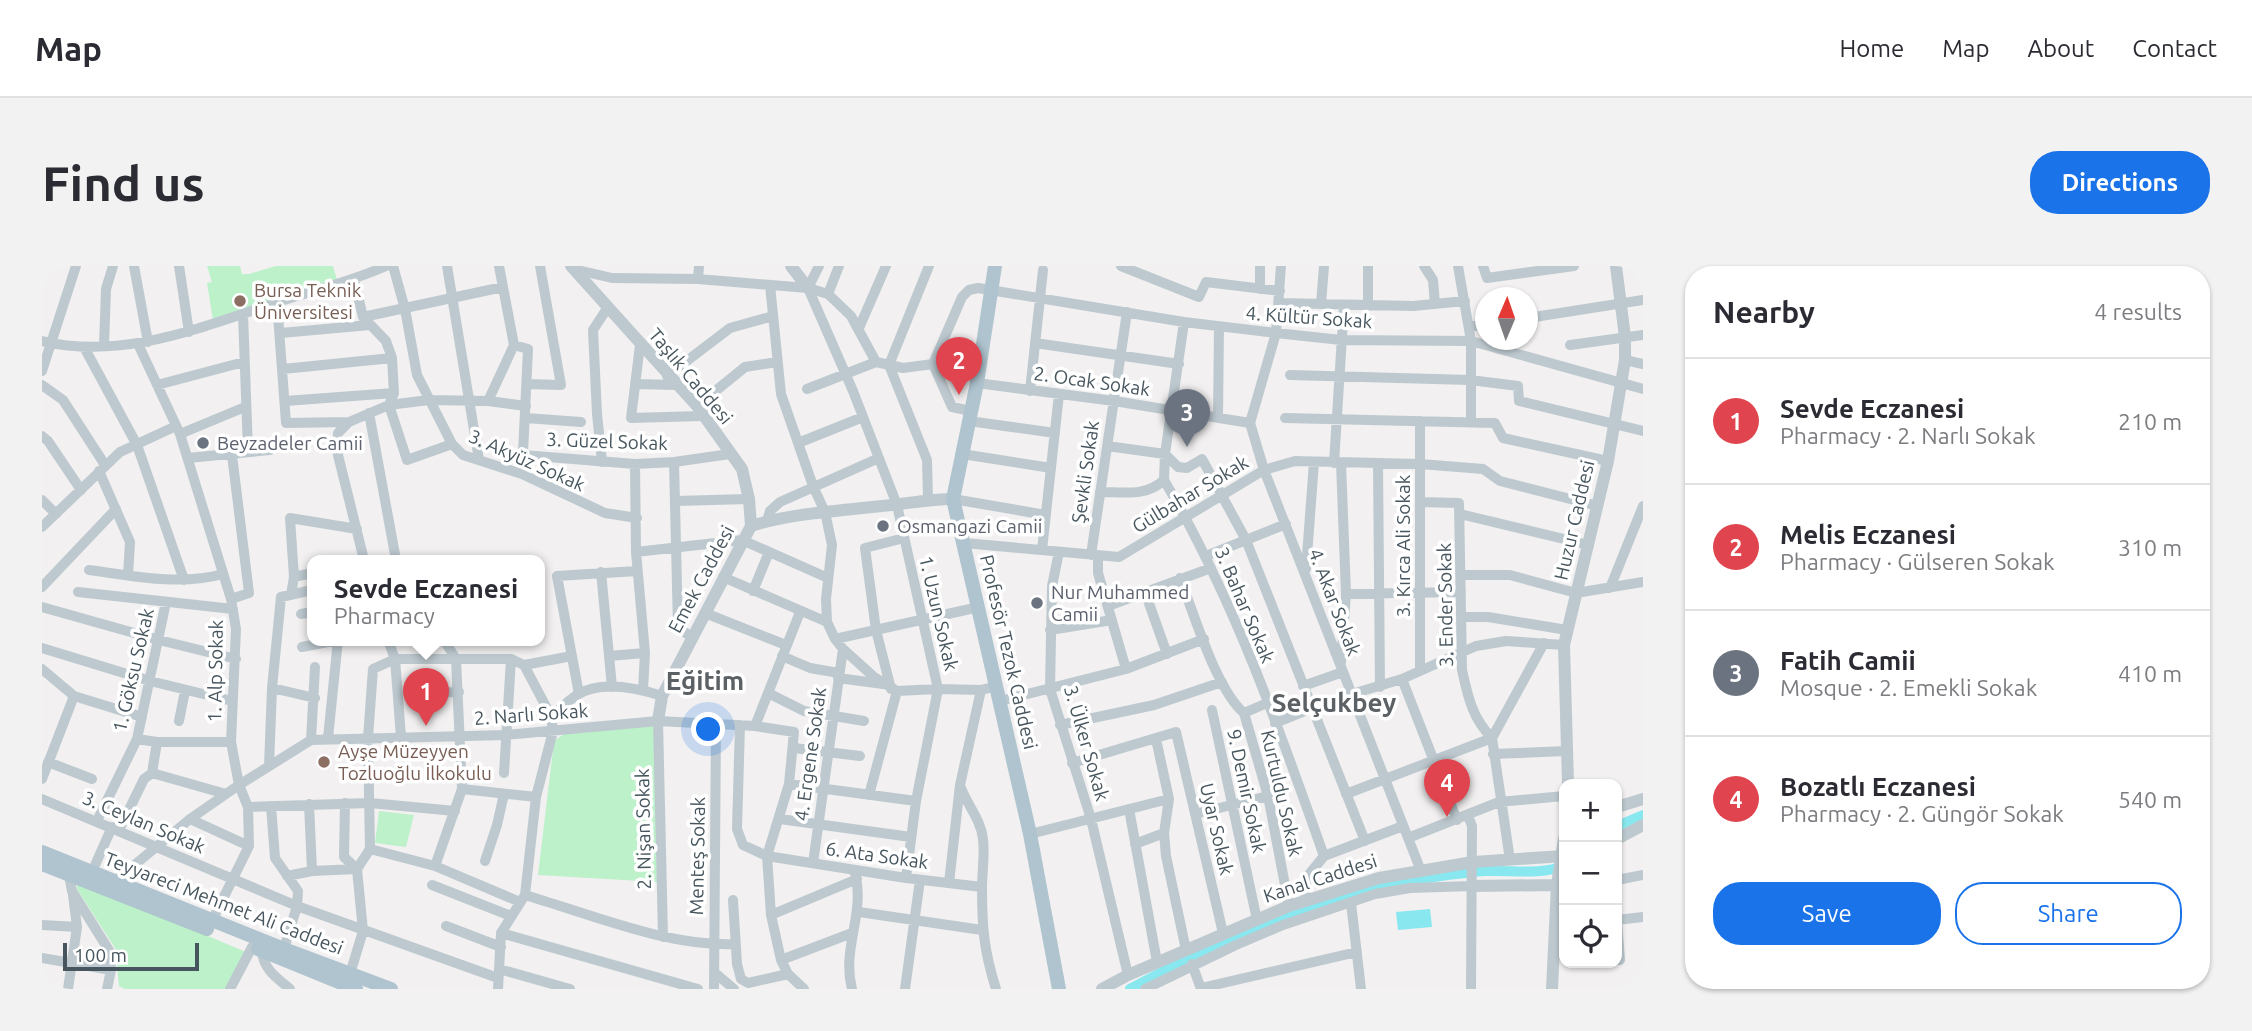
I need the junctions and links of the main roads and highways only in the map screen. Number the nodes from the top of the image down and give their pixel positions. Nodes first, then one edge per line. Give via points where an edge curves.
1 (995, 266) edge
2 (42, 852) edge
3 (42, 864) edge
4 (1056, 963) junction
5 (356, 989) edge
6 (391, 989) edge
7 (1059, 989) edge
8 (1065, 989) edge

1 - 4 main road, Profesör Tezok Caddesi via 953,499
2 - 6 main road, Teyyareci Mehmet Ali Caddesi
3 - 5 main road, Teyyareci Mehmet Ali Caddesi
4 - 7 main road
4 - 8 main road

